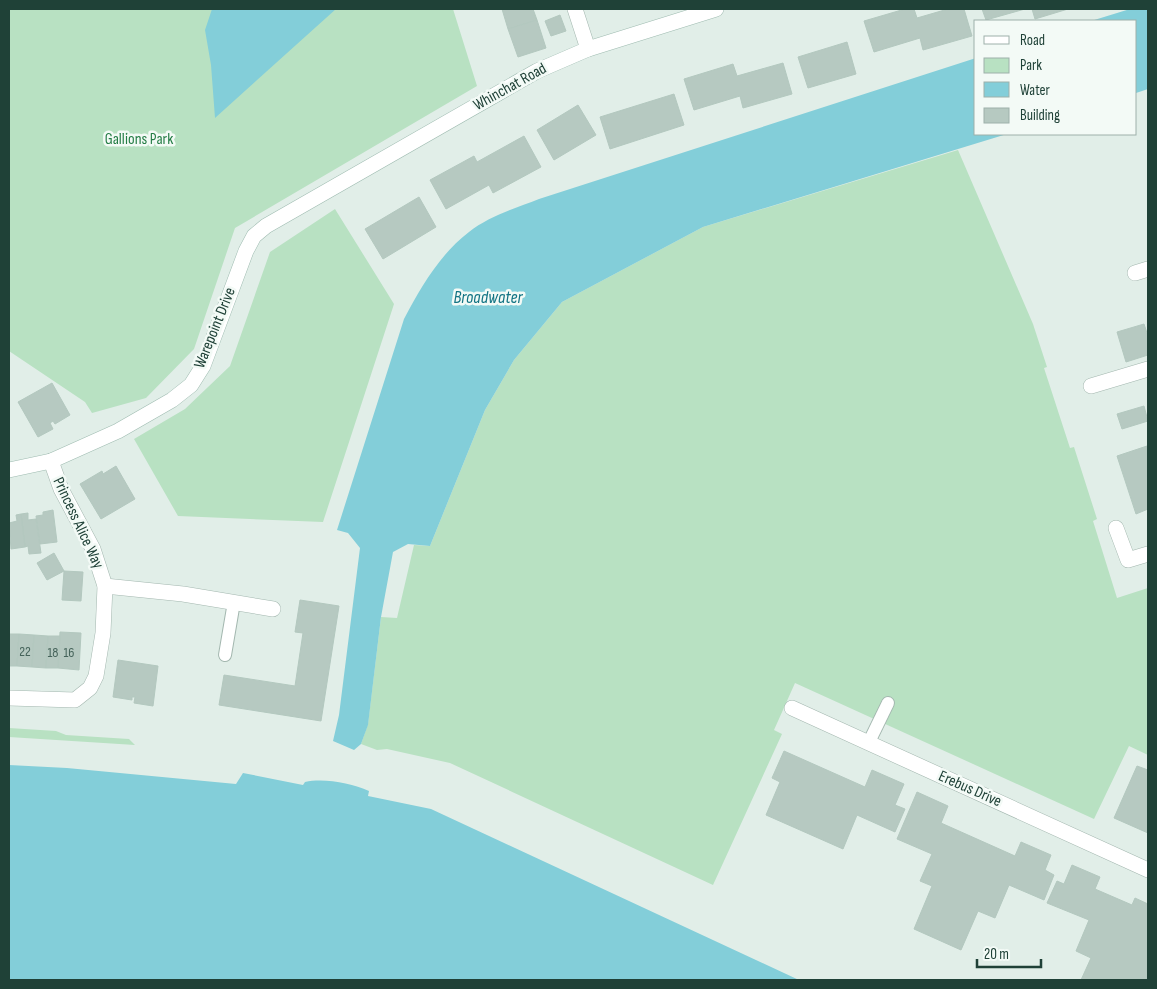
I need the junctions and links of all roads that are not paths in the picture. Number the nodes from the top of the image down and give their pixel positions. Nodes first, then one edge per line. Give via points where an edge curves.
1 (575, 9) edge
2 (716, 9) edge
3 (588, 49) junction
4 (318, 197) joint
5 (1148, 369) edge
6 (1092, 386) dead end
7 (51, 461) junction
8 (9, 470) edge
9 (1116, 528) dead end
10 (1148, 554) edge
11 (105, 586) junction
12 (234, 602) junction
13 (273, 608) dead end
14 (226, 655) dead end
15 (9, 698) edge
16 (888, 703) dead end
17 (792, 708) dead end
18 (869, 742) junction
19 (1148, 870) edge

1 - 3 street
2 - 3 street, Whinchat Road
3 - 4 street, Whinchat Road via 504,89
4 - 7 street, Warepoint Drive via 254,236 203,366 191,385 172,400 118,431
5 - 6 street
7 - 8 street, Warepoint Drive
7 - 11 street, Princess Alice Way via 61,490 93,549
9 - 10 street via 1128,560
11 - 12 street, Princess Alice Way
11 - 15 street, Princess Alice Way via 103,633 96,676 90,688 75,700
12 - 13 street, Princess Alice Way
12 - 14 lane
16 - 18 lane
17 - 18 street, Erebus Drive
18 - 19 street, Erebus Drive

